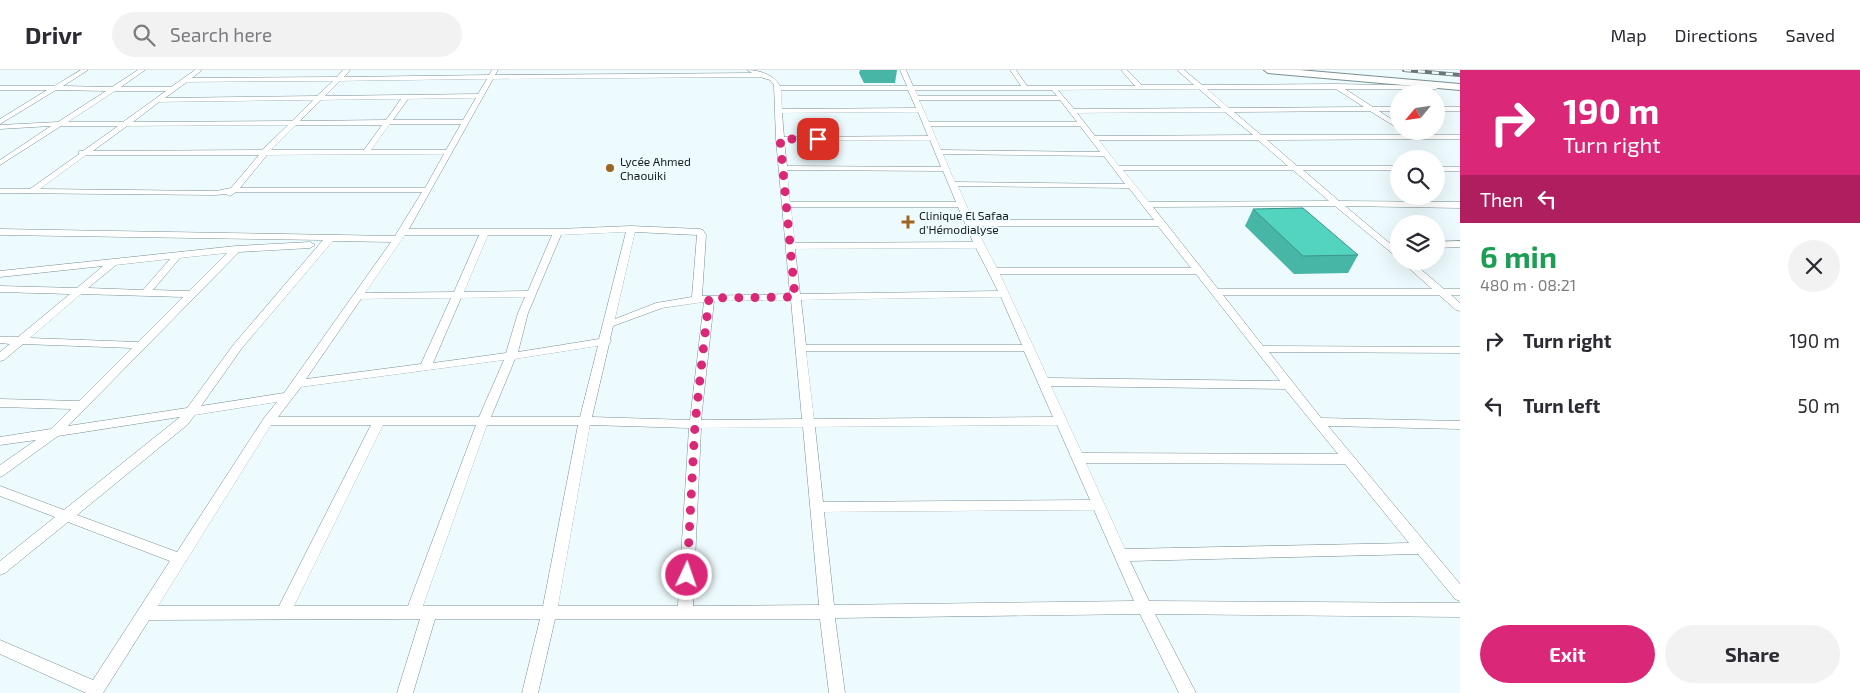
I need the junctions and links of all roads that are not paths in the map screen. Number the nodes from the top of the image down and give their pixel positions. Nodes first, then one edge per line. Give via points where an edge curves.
1 (85, 70) edge
2 (142, 70) edge
3 (200, 70) edge
4 (347, 70) edge
5 (750, 70) edge
6 (904, 70) edge
7 (1013, 70) edge
8 (1124, 70) edge
9 (1180, 70) edge
10 (1268, 70) edge
11 (493, 74) edge
12 (596, 74) edge
13 (1318, 74) junction
14 (762, 75) junction
15 (338, 78) junction
16 (186, 80) junction
17 (1200, 86) junction
18 (1336, 86) junction
19 (911, 87) junction
20 (1025, 87) junction
21 (1053, 87) junction
22 (1140, 87) junction
23 (1456, 87) edge
24 (0, 88) edge
25 (115, 88) junction
26 (777, 88) junction
27 (53, 89) junction
28 (174, 89) junction
29 (408, 96) junction
30 (481, 96) junction
31 (319, 97) junction
32 (916, 98) junction
33 (1062, 98) junction
34 (158, 100) junction
35 (1227, 109) junction
36 (1390, 109) edge
37 (1445, 109) edge
38 (1460, 109) edge
39 (920, 110) junction
40 (1072, 110) junction
41 (1372, 110) junction
42 (779, 111) junction
43 (1390, 121) edge
44 (0, 122) edge
45 (295, 122) junction
46 (388, 122) junction
47 (466, 122) junction
48 (58, 124) junction
49 (122, 124) junction
50 (927, 124) junction
51 (1082, 124) junction
52 (0, 127) edge
53 (1390, 137) edge
54 (1445, 137) edge
55 (1460, 137) edge
56 (933, 138) junction
57 (1093, 138) junction
58 (1261, 138) junction
59 (780, 139) junction
60 (265, 152) junction
61 (366, 152) junction
62 (449, 152) junction
63 (939, 152) junction
64 (82, 153) junction
65 (1105, 154) junction
66 (0, 163) edge
67 (1295, 167) junction
68 (782, 168) junction
69 (946, 168) junction
70 (1116, 168) junction
71 (1390, 168) edge
72 (1445, 169) edge
73 (1460, 169) edge
74 (953, 184) junction
75 (1130, 186) junction
76 (0, 192) edge
77 (31, 192) junction
78 (231, 193) junction
79 (425, 194) junction
80 (1337, 203) junction
81 (786, 204) junction
82 (1460, 204) edge
83 (962, 205) junction
84 (1145, 205) junction
85 (969, 223) junction
86 (1160, 223) junction
87 (631, 229) junction
88 (0, 232) edge
89 (485, 232) junction
90 (558, 232) junction
91 (400, 236) junction
92 (327, 241) junction
93 (1445, 244) edge
94 (1460, 244) edge
95 (978, 245) junction
96 (1386, 245) junction
97 (1390, 245) edge
98 (790, 246) junction
99 (1390, 248) edge
100 (236, 249) junction
101 (178, 256) junction
102 (112, 262) junction
103 (1415, 270) edge
104 (994, 271) junction
105 (1198, 271) junction
106 (0, 274) edge
107 (0, 289) edge
108 (79, 290) junction
109 (146, 292) junction
110 (1215, 292) junction
111 (1441, 292) junction
112 (1460, 292) edge
113 (192, 294) junction
114 (458, 294) junction
115 (530, 294) junction
116 (1004, 294) junction
117 (358, 296) junction
118 (795, 297) junction
119 (703, 299) junction
120 (1460, 308) edge
121 (610, 324) junction
122 (0, 340) edge
123 (20, 341) junction
124 (606, 341) junction
125 (142, 345) junction
126 (800, 348) junction
127 (1029, 348) junction
128 (1260, 349) junction
129 (1460, 350) edge
130 (512, 356) junction
131 (0, 358) edge
132 (425, 368) junction
133 (1044, 382) junction
134 (297, 384) junction
135 (1289, 385) junction
136 (288, 396) junction
137 (0, 403) edge
138 (82, 405) junction
139 (191, 411) junction
140 (268, 420) junction
141 (379, 421) junction
142 (483, 421) junction
143 (1062, 421) junction
144 (585, 422) junction
145 (808, 422) junction
146 (1318, 422) junction
147 (695, 424) junction
148 (1460, 425) edge
149 (55, 432) junction
150 (0, 440) edge
151 (1078, 458) junction
152 (1349, 459) junction
153 (0, 472) edge
154 (0, 492) edge
155 (1099, 505) junction
156 (817, 507) junction
157 (66, 518) junction
158 (1422, 548) junction
159 (1121, 555) junction
160 (180, 559) junction
161 (0, 570) edge
162 (1460, 596) edge
163 (1144, 607) junction
164 (1460, 610) edge
165 (827, 612) junction
166 (145, 613) junction
167 (284, 613) junction
168 (413, 613) junction
169 (429, 613) junction
170 (549, 613) junction
171 (685, 613) junction
172 (0, 647) edge
173 (96, 691) edge
174 (405, 693) edge
175 (530, 693) edge
176 (837, 693) edge
177 (1188, 693) edge

1 - 27 street
2 - 25 street
3 - 16 street
4 - 15 street
5 - 14 street
6 - 19 street
7 - 20 street
8 - 22 street
9 - 17 street
10 - 13 street
11 - 12 street
11 - 15 street
11 - 30 street
12 - 14 street
13 - 18 street
13 - 23 street
14 - 26 street via 776,81
15 - 16 street
15 - 31 street
16 - 28 street
17 - 18 street
17 - 22 street
17 - 35 street
18 - 23 street
18 - 41 street
19 - 20 street
19 - 26 street
19 - 32 street
20 - 21 street
21 - 22 street
21 - 33 street
24 - 27 street
25 - 27 street
25 - 28 street
25 - 48 street
26 - 42 street
27 - 44 street
28 - 34 street
29 - 30 street
29 - 31 street
29 - 46 street
30 - 47 street
31 - 34 street
31 - 45 street
32 - 33 street
32 - 39 street
33 - 40 street
34 - 49 street
35 - 40 street
35 - 41 street
35 - 58 street
36 - 41 street
37 - 38 street
39 - 42 street
39 - 50 street
40 - 51 street
41 - 43 street
42 - 59 street
45 - 46 street
45 - 49 street
45 - 60 street
46 - 47 street
46 - 61 street
47 - 62 street
48 - 49 street
48 - 52 street
48 - 66 street
49 - 64 street
50 - 51 street
50 - 56 street
51 - 57 street
53 - 58 street
54 - 55 street
56 - 59 street
56 - 63 street
57 - 58 street
57 - 65 street
58 - 67 street
59 - 68 street
60 - 61 street
60 - 64 street
60 - 78 street
61 - 62 street
62 - 79 street
63 - 65 street
63 - 69 street
64 - 77 street
65 - 70 street
67 - 70 street
67 - 71 street
67 - 80 street
68 - 69 street
68 - 81 street
69 - 74 street
70 - 75 street
72 - 73 street
74 - 75 street
74 - 83 street
75 - 84 street
76 - 77 street
77 - 78 street
78 - 79 street
79 - 91 street
80 - 82 street
80 - 84 street
80 - 96 street
81 - 83 street
81 - 98 street
83 - 85 street
84 - 86 street
85 - 86 street
85 - 95 street
86 - 105 street
87 - 90 street
87 - 119 street via 702,234
87 - 121 street
88 - 92 street
89 - 90 street
89 - 91 street
89 - 114 street
90 - 115 street
91 - 92 street
91 - 117 street
92 - 100 street
92 - 139 street via 238,346
93 - 94 street
95 - 98 street
95 - 104 street
96 - 97 street
96 - 99 street
98 - 118 street
100 - 101 street
100 - 113 street
101 - 102 street
101 - 109 street
102 - 106 street
102 - 108 street
103 - 111 street
104 - 105 street
104 - 116 street
105 - 110 street
107 - 108 street
108 - 109 street
108 - 123 street
109 - 113 street
110 - 111 street
110 - 128 street
111 - 112 street
111 - 120 street
113 - 125 street
114 - 115 street
114 - 117 street
114 - 132 street
115 - 130 street
116 - 118 street
116 - 127 street
117 - 134 street
118 - 119 street
118 - 126 street
119 - 121 street via 660,305
119 - 147 street
121 - 124 street
122 - 123 street
123 - 125 street
123 - 131 street
124 - 130 street
124 - 144 street
125 - 138 street
126 - 127 street
126 - 145 street
127 - 133 street
128 - 129 street
128 - 135 street
130 - 132 street
130 - 142 street
132 - 134 street
133 - 135 street
133 - 143 street
134 - 136 street
135 - 146 street
136 - 139 street
136 - 140 street
137 - 138 street
138 - 149 street
139 - 149 street
139 - 157 street via 176,429
140 - 141 street
140 - 160 street
141 - 142 street
141 - 167 street
142 - 144 street
142 - 168 street
143 - 145 street
143 - 151 street
144 - 147 street
144 - 170 street
145 - 147 street
145 - 156 street
146 - 148 street
146 - 152 street
147 - 171 street
149 - 150 street
149 - 153 street
151 - 152 street
151 - 155 street
152 - 158 street
154 - 157 street
155 - 156 street
155 - 159 street
156 - 165 street
157 - 160 street
157 - 161 street
158 - 159 street
158 - 162 street
159 - 163 street
160 - 166 street
163 - 164 street
163 - 165 street
163 - 177 street
165 - 171 street
165 - 176 street
166 - 167 street
166 - 173 street
167 - 168 street
168 - 169 street
169 - 170 street
169 - 174 street
170 - 171 street
170 - 175 street
172 - 173 street

